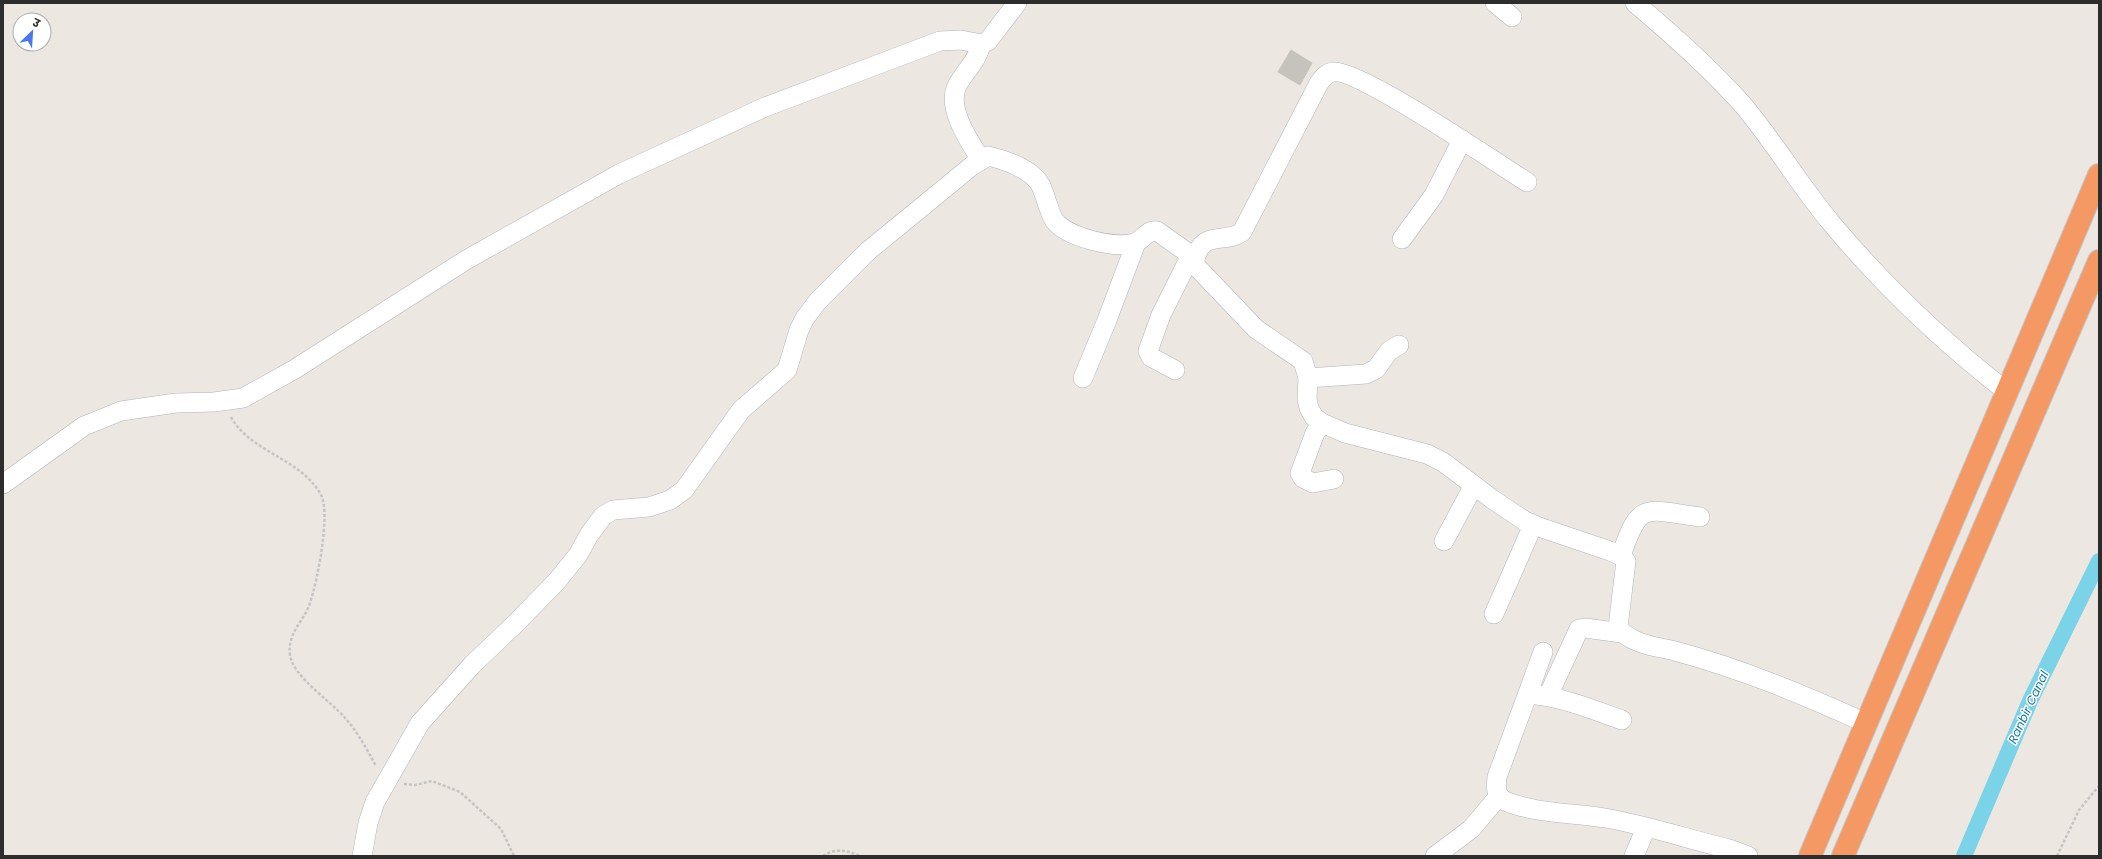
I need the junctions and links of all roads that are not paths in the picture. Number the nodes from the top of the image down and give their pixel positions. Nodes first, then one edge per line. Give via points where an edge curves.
1 (1017, 3) edge
2 (1495, 3) edge
3 (1635, 3) edge
4 (1512, 17) dead end
5 (981, 44) junction
6 (1462, 140) junction
7 (981, 160) junction
8 (2099, 175) edge
9 (1527, 182) dead end
10 (1402, 239) dead end
11 (1136, 243) junction
12 (1193, 256) junction
13 (2099, 261) edge
14 (1399, 345) dead end
15 (1175, 370) dead end
16 (1083, 378) dead end
17 (1308, 378) junction
18 (2006, 391) junction
19 (1322, 422) junction
20 (1334, 479) dead end
21 (3, 484) edge
22 (1474, 485) junction
23 (1700, 517) dead end
24 (1533, 525) junction
25 (1444, 541) dead end
26 (1620, 556) junction
27 (1494, 614) dead end
28 (1622, 633) junction
29 (1543, 652) dead end
30 (1527, 694) junction
31 (1548, 696) junction
32 (1622, 720) dead end
33 (1866, 722) junction
34 (1499, 796) junction
35 (1646, 828) junction
36 (362, 856) edge
37 (1435, 856) edge
38 (1634, 856) edge
39 (1748, 856) edge
40 (1810, 856) edge
41 (1843, 856) edge

1 - 5 street via 988,41
2 - 4 street
3 - 18 street via 1714,74 1744,106 1831,223 1883,282 1964,359
5 - 7 street via 977,57 957,85 955,98 958,119
5 - 21 street via 961,40 940,41 765,107 618,174 466,260 295,369 243,398 176,403 121,411 84,426
6 - 9 street
6 - 10 street via 1434,195
6 - 12 street via 1368,84 1342,72 1325,74 1242,232 1232,237 1216,237 1209,240
7 - 11 street via 988,156 999,159 1035,177 1057,225 1070,233 1106,242 1126,245
7 - 36 street via 868,250 818,301 799,330 787,370 741,410 684,490 670,500 649,507 613,510 603,516 578,555 557,581 472,665 420,723 375,802
8 - 18 highway
11 - 12 street via 1148,232 1157,231
11 - 16 street
12 - 15 street via 1161,315 1148,351 1151,357
12 - 17 street via 1197,268 1208,276 1226,299 1242,312 1256,329 1303,361
13 - 41 highway
14 - 17 street via 1389,351 1376,369 1366,374
17 - 19 street via 1309,408 1314,417
18 - 33 highway
19 - 20 street via 1300,473 1302,478 1313,483
19 - 22 street via 1345,433 1427,454 1443,462
22 - 24 street
22 - 25 street
23 - 26 street via 1651,510 1642,513 1633,523
24 - 26 street
24 - 27 street
26 - 28 street via 1626,561 1618,627
28 - 31 street via 1579,629
28 - 33 street via 1647,644 1716,662
29 - 30 street
30 - 31 street
30 - 34 street via 1497,778
31 - 32 street
33 - 40 highway
34 - 35 street via 1524,807 1606,818
34 - 37 street via 1471,829
35 - 38 street
35 - 39 street

